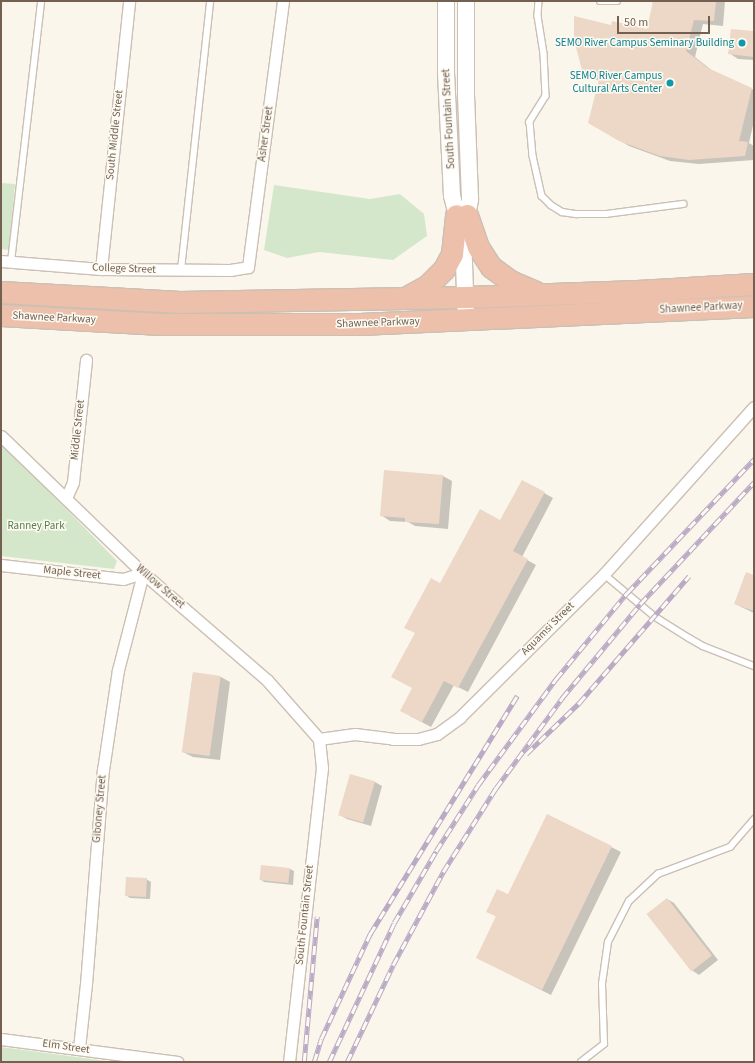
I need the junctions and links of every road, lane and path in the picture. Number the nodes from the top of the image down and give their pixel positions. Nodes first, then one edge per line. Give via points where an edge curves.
1 (41, 1) edge
2 (129, 1) edge
3 (210, 1) edge
4 (283, 1) edge
5 (446, 1) edge
6 (466, 1) edge
7 (539, 1) edge
8 (600, 1) edge
9 (617, 1) edge
10 (683, 204) dead end
11 (461, 215) junction
12 (6, 261) edge
13 (248, 267) joint
14 (101, 269) junction
15 (181, 270) junction
16 (754, 284) edge
17 (1, 292) edge
18 (540, 294) junction
19 (466, 297) junction
20 (403, 299) junction
21 (754, 306) edge
22 (1, 315) edge
23 (466, 320) junction
24 (86, 360) dead end
25 (754, 407) edge
26 (1, 436) edge
27 (66, 498) junction
28 (1, 565) edge
29 (143, 573) junction
30 (604, 574) junction
31 (754, 666) edge
32 (319, 738) junction
33 (754, 819) edge
34 (1, 1039) edge
35 (79, 1048) junction
36 (173, 1062) edge
37 (289, 1062) edge
38 (581, 1062) edge

1 - 12 lane
2 - 14 street, South Middle Street
3 - 15 lane
4 - 13 street, Asher Street
5 - 11 street, South Fountain Street via 446,73 452,196
6 - 11 street, South Fountain Street via 470,199
7 - 10 lane via 538,16 544,54 546,96 530,122 533,156 542,196 551,206 562,212 577,214 606,214
8 - 9 lane
11 - 18 highway via 491,267 510,281
11 - 19 street, South Fountain Street
11 - 20 highway via 452,254 444,269 428,285
12 - 14 street, College Street
13 - 15 street, College Street via 230,270
14 - 15 street, College Street
16 - 18 highway, Shawnee Parkway
17 - 20 highway, Shawnee Parkway via 180,302
18 - 19 highway, Shawnee Parkway
19 - 20 highway, Shawnee Parkway
19 - 23 street, South Fountain Street
21 - 23 highway, Shawnee Parkway
22 - 23 highway, Shawnee Parkway via 169,324 360,324
24 - 27 street, Middle Street via 72,482
25 - 30 street, Aquamsi Street
26 - 27 street, Willow Street
27 - 29 street, Willow Street
28 - 29 street, Maple Street via 123,579
29 - 32 street, Willow Street via 267,680
29 - 35 street, Giboney Street via 118,670 103,770
30 - 31 lane via 654,616 689,638
30 - 32 street, Aquamsi Street via 460,717 437,734 418,739 355,734
32 - 37 street, South Fountain Street via 322,768
33 - 38 lane via 730,847 658,874 629,901 608,942 602,984 604,1044
34 - 35 street, Elm Street
35 - 36 street, Elm Street

